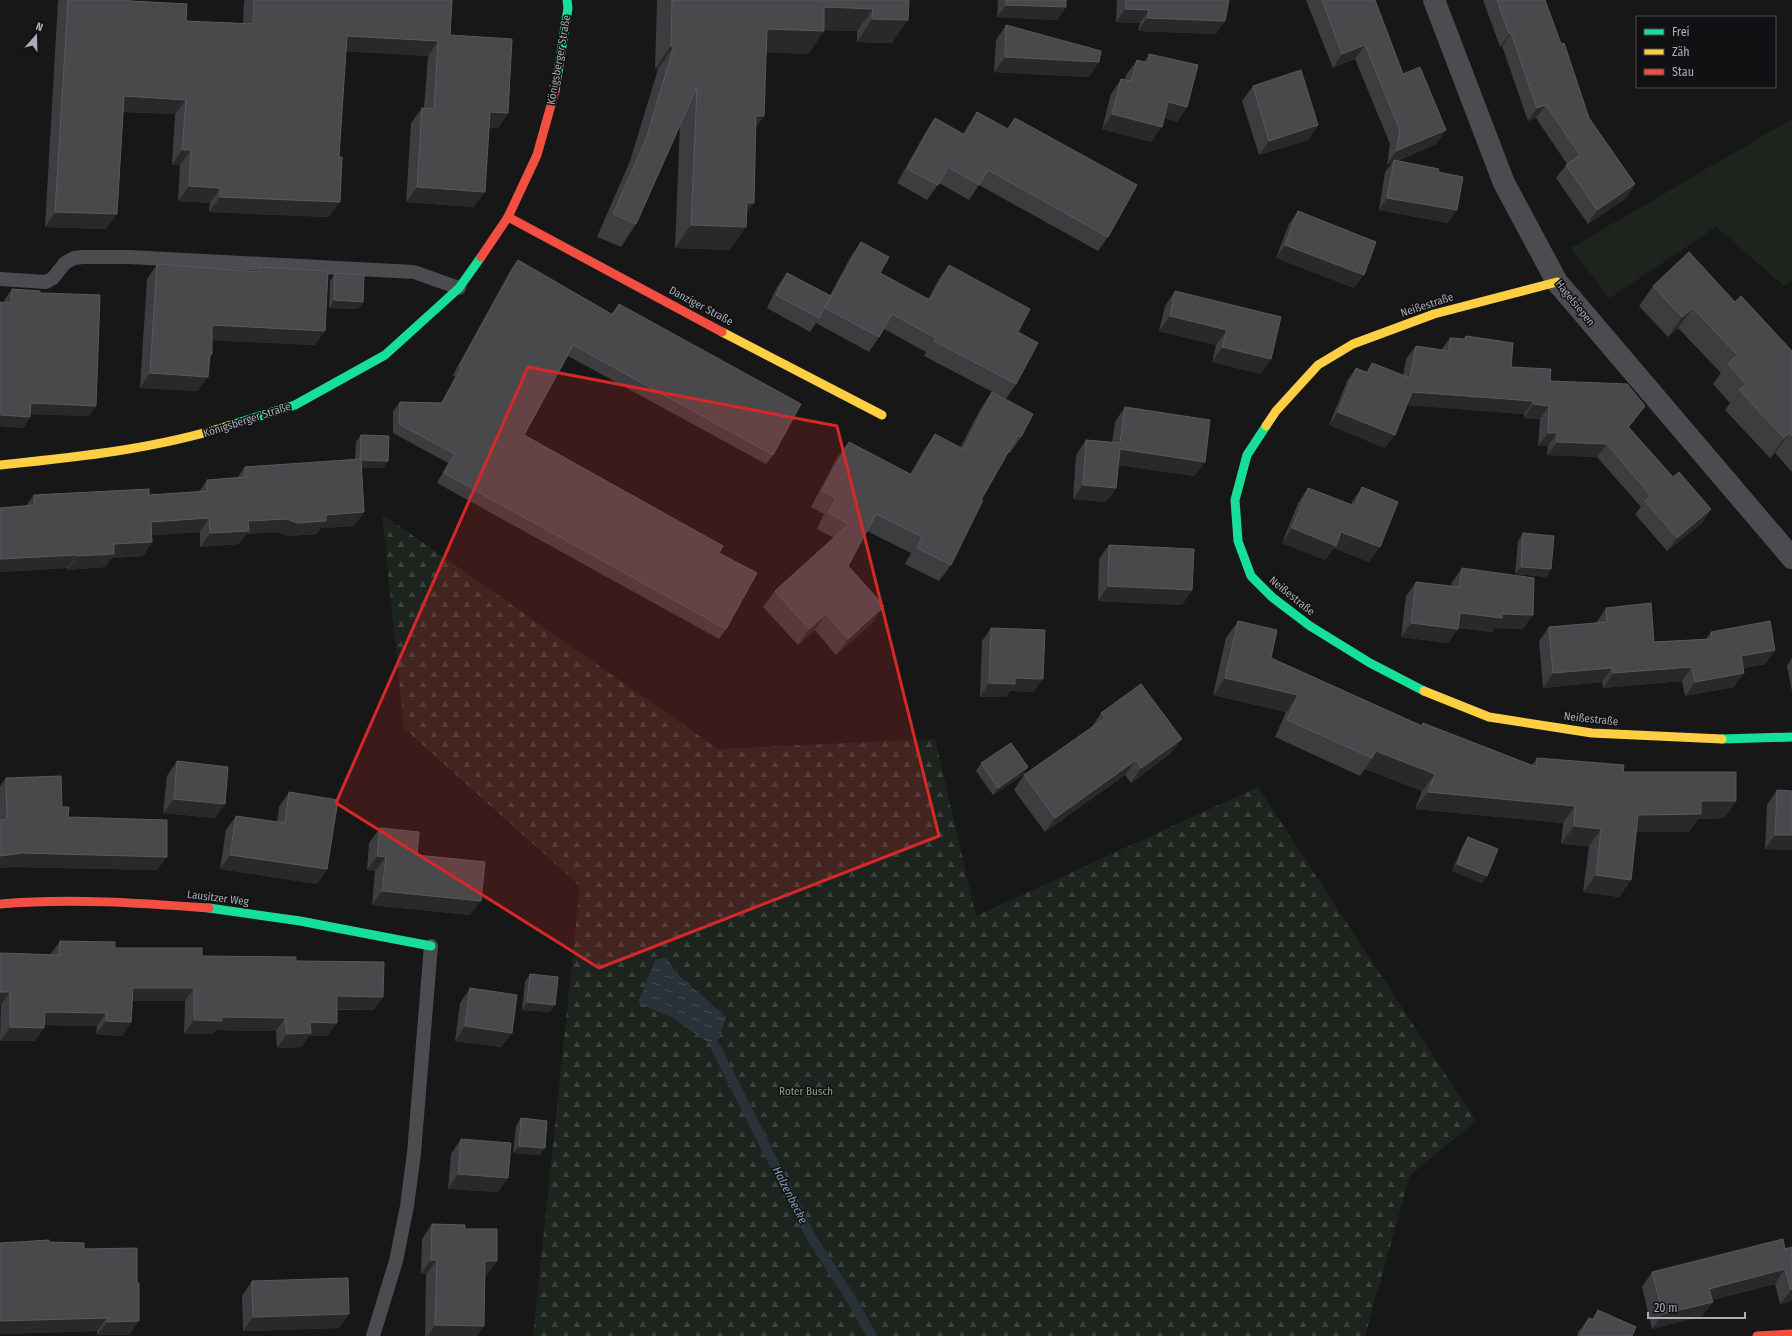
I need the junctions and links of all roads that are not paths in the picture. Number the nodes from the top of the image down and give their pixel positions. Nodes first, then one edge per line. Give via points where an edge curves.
1 (567, 0) edge
2 (1434, 0) edge
3 (508, 217) junction
4 (0, 279) edge
5 (1556, 282) junction
6 (459, 288) junction
7 (882, 415) dead end
8 (0, 465) edge
9 (1792, 558) edge
10 (1792, 737) edge
11 (0, 904) edge
12 (431, 946) joint
13 (1792, 1334) edge
14 (373, 1336) edge
15 (1757, 1336) edge

1 - 3 street, Königsberger Straße via 568,8 555,94 537,154
2 - 5 street, Hagelsiepen via 1504,183
3 - 6 street, Königsberger Straße
3 - 7 street, Danziger Straße
4 - 6 lane via 46,282 53,278 65,263 74,258 129,257 414,272
5 - 9 street, Hagelsiepen
5 - 10 street, Neißestraße via 1430,316 1353,344 1318,365 1276,411 1247,455 1235,500 1238,540 1251,576 1272,597 1310,626 1370,664 1432,695 1489,717 1592,733 1736,740
6 - 8 street, Königsberger Straße via 384,355 295,405 203,434 97,455
11 - 12 street, Lausitzer Weg via 120,902 212,908
12 - 14 lane via 414,1154 407,1206 396,1260
13 - 15 street

